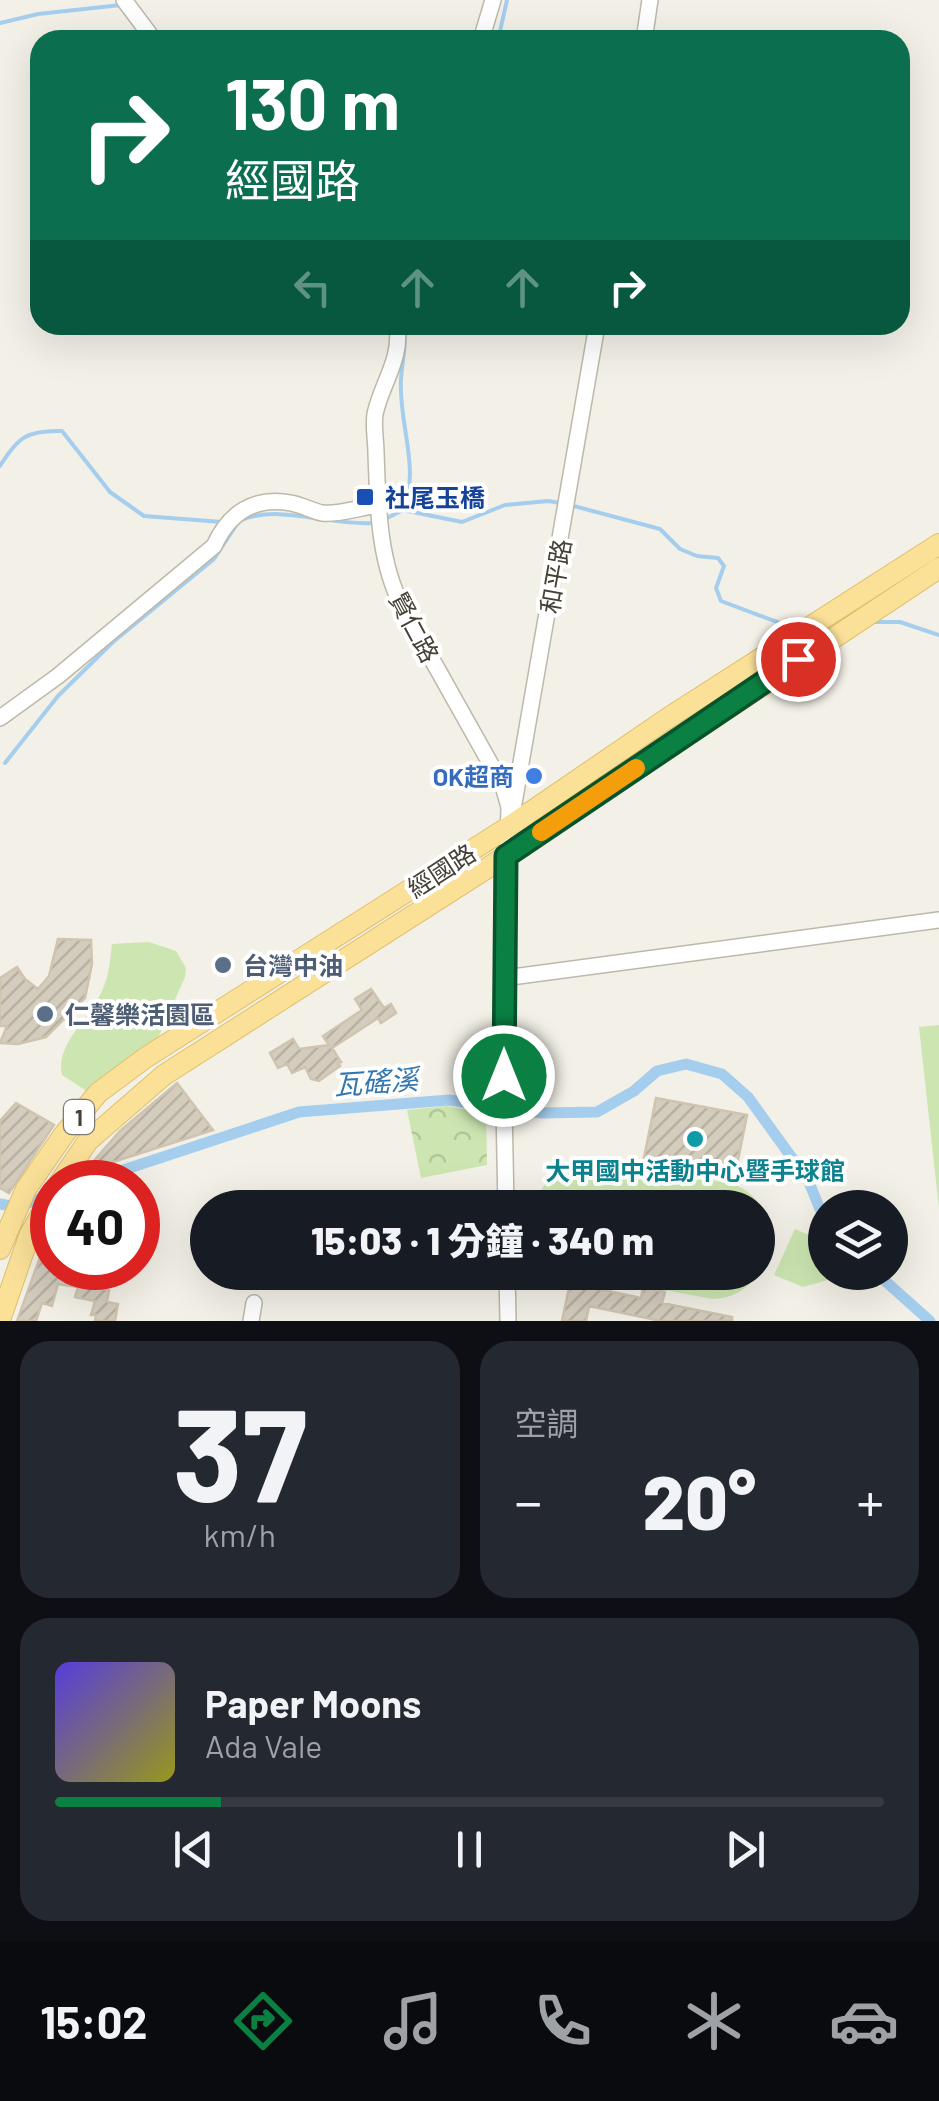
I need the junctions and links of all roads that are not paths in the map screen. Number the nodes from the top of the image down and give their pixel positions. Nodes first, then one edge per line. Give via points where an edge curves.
1 (493, 0) edge
2 (650, 0) edge
3 (124, 1) edge
4 (146, 30) edge
5 (485, 30) edge
6 (646, 30) edge
7 (398, 335) edge
8 (596, 335) edge
9 (378, 505) junction
10 (939, 544) edge
11 (939, 568) edge
12 (0, 718) edge
13 (510, 826) junction
14 (506, 856) junction
15 (939, 920) edge
16 (504, 978) junction
17 (75, 1160) edge
18 (506, 1190) edge
19 (30, 1237) edge
20 (0, 1249) edge
21 (507, 1290) edge
22 (254, 1303) dead end
23 (0, 1320) edge
24 (252, 1321) edge
25 (508, 1321) edge

1 - 5 street
2 - 6 street
3 - 4 street
7 - 9 street, 賢仁路 via 395,366 375,415
8 - 13 street, 和平路
9 - 12 street via 324,513 288,502 253,504 229,520 214,546
9 - 13 street, 賢仁路 via 396,593 503,786
10 - 13 main road, 經國路 / 1
11 - 14 main road, 經國路 / 1
13 - 14 street, 賢仁路
13 - 20 main road, 經國路 / 1 via 98,1093 26,1189
14 - 16 street
14 - 17 main road, 經國路 / 1 via 164,1075
15 - 16 street
16 - 18 street
19 - 23 main road, 經國路 / 1
21 - 25 street
22 - 24 street

